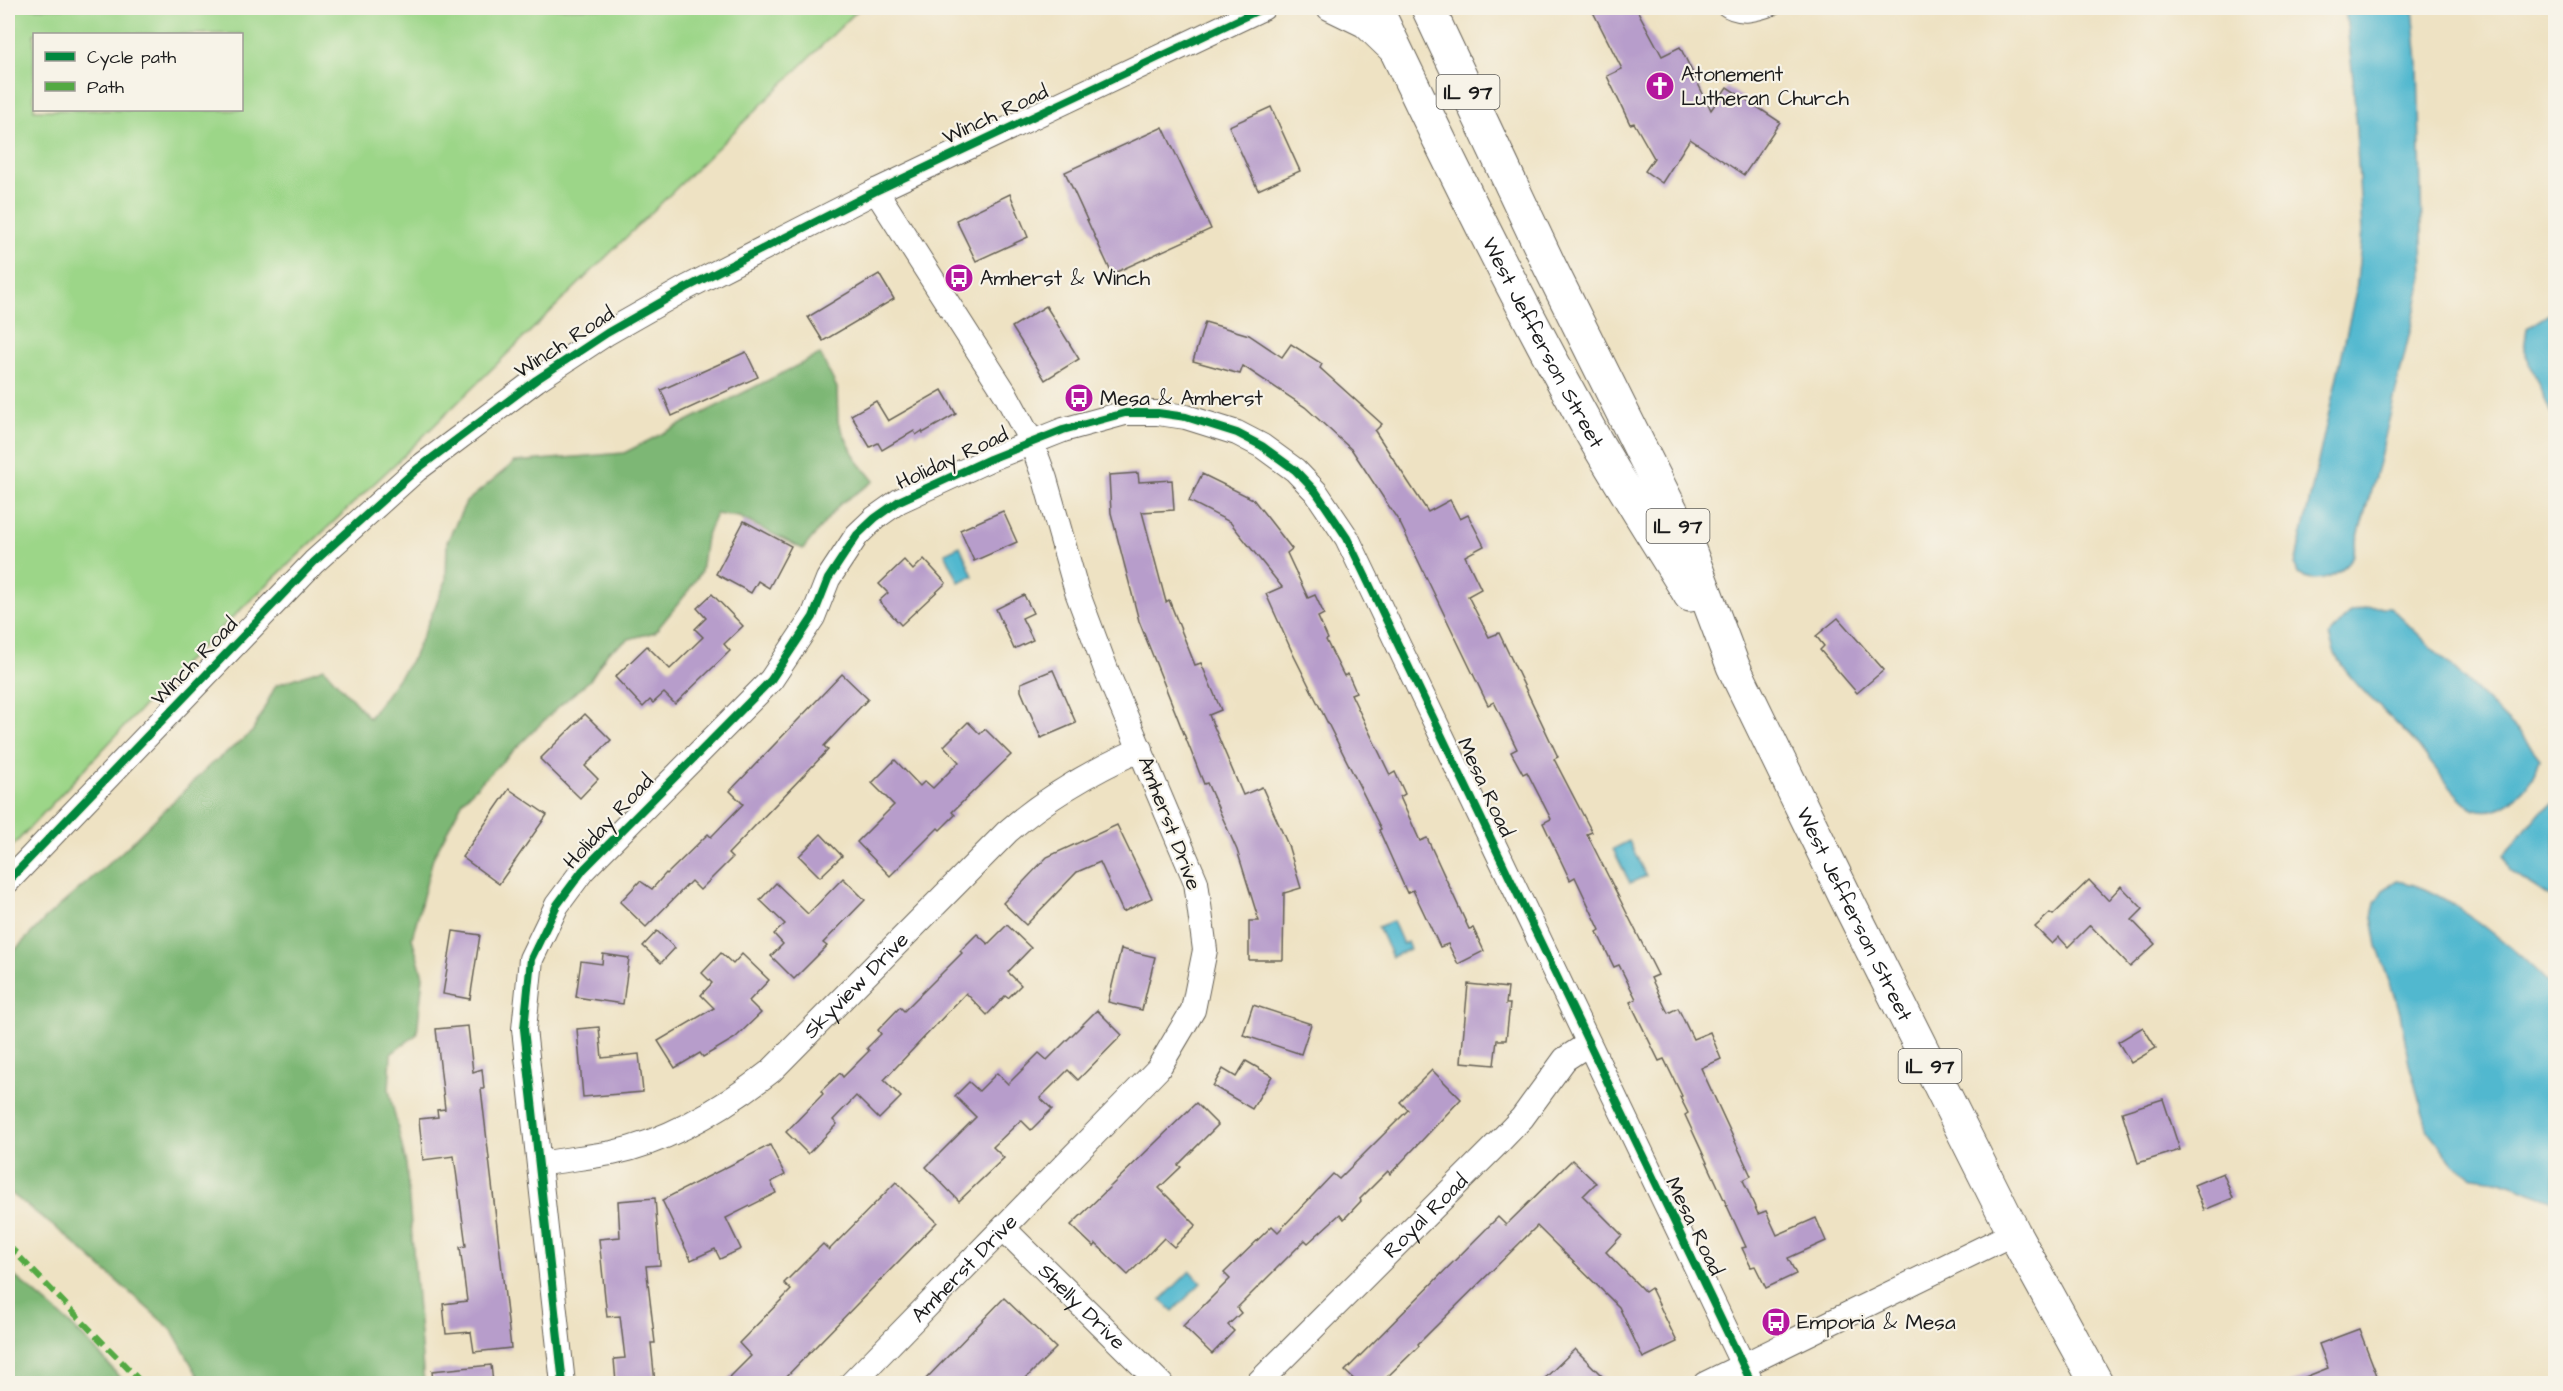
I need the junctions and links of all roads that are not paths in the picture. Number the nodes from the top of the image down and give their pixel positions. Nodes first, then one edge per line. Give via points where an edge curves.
1 (1263, 8) edge
2 (1329, 8) edge
3 (1376, 8) edge
4 (1428, 8) edge
5 (1722, 8) edge
6 (1776, 8) edge
7 (1407, 73) junction
8 (876, 190) junction
9 (1031, 441) junction
10 (1733, 666) junction
11 (1141, 749) junction
12 (8, 881) edge
13 (1588, 1044) junction
14 (539, 1164) junction
15 (1004, 1228) junction
16 (2014, 1233) junction
17 (1747, 1374) edge
18 (563, 1383) edge
19 (850, 1383) edge
20 (1161, 1383) edge
21 (1257, 1383) edge
22 (1705, 1383) edge
23 (2097, 1383) edge

1 - 8 street, Winch Road
2 - 7 street via 1364,25 1386,45
3 - 7 main road, West Jefferson Street / IL 97
4 - 10 main road, West Jefferson Street / IL 97 via 1550,267 1684,536
5 - 6 lane via 1732,15 1758,15
7 - 10 main road, West Jefferson Street / IL 97 via 1594,437
8 - 9 street, Amherst Drive via 1005,393
8 - 12 street, Winch Road via 607,333 536,380 416,470 314,562
9 - 11 street, Amherst Drive via 1077,592
9 - 13 street, Mesa Road via 1125,413 1186,417 1211,423 1262,446 1295,470 1316,492 1347,538
9 - 14 street, Holiday Road via 899,501 857,535 828,579 813,617 771,680 583,870 557,905 531,959 524,1029
10 - 16 main road, West Jefferson Street / IL 97
11 - 14 street, Skyview Drive via 1062,789 1032,810 771,1071 744,1092 692,1124 650,1141 614,1152
11 - 15 street, Amherst Drive via 1196,882 1205,950 1193,1010 1158,1069
13 - 17 street, Mesa Road
13 - 21 street, Royal Road via 1565,1059 1515,1125
14 - 18 street, Holiday Road
15 - 19 street, Amherst Drive
15 - 20 street, Shelly Drive
16 - 17 street
16 - 23 main road, West Jefferson Street / IL 97
17 - 22 street

